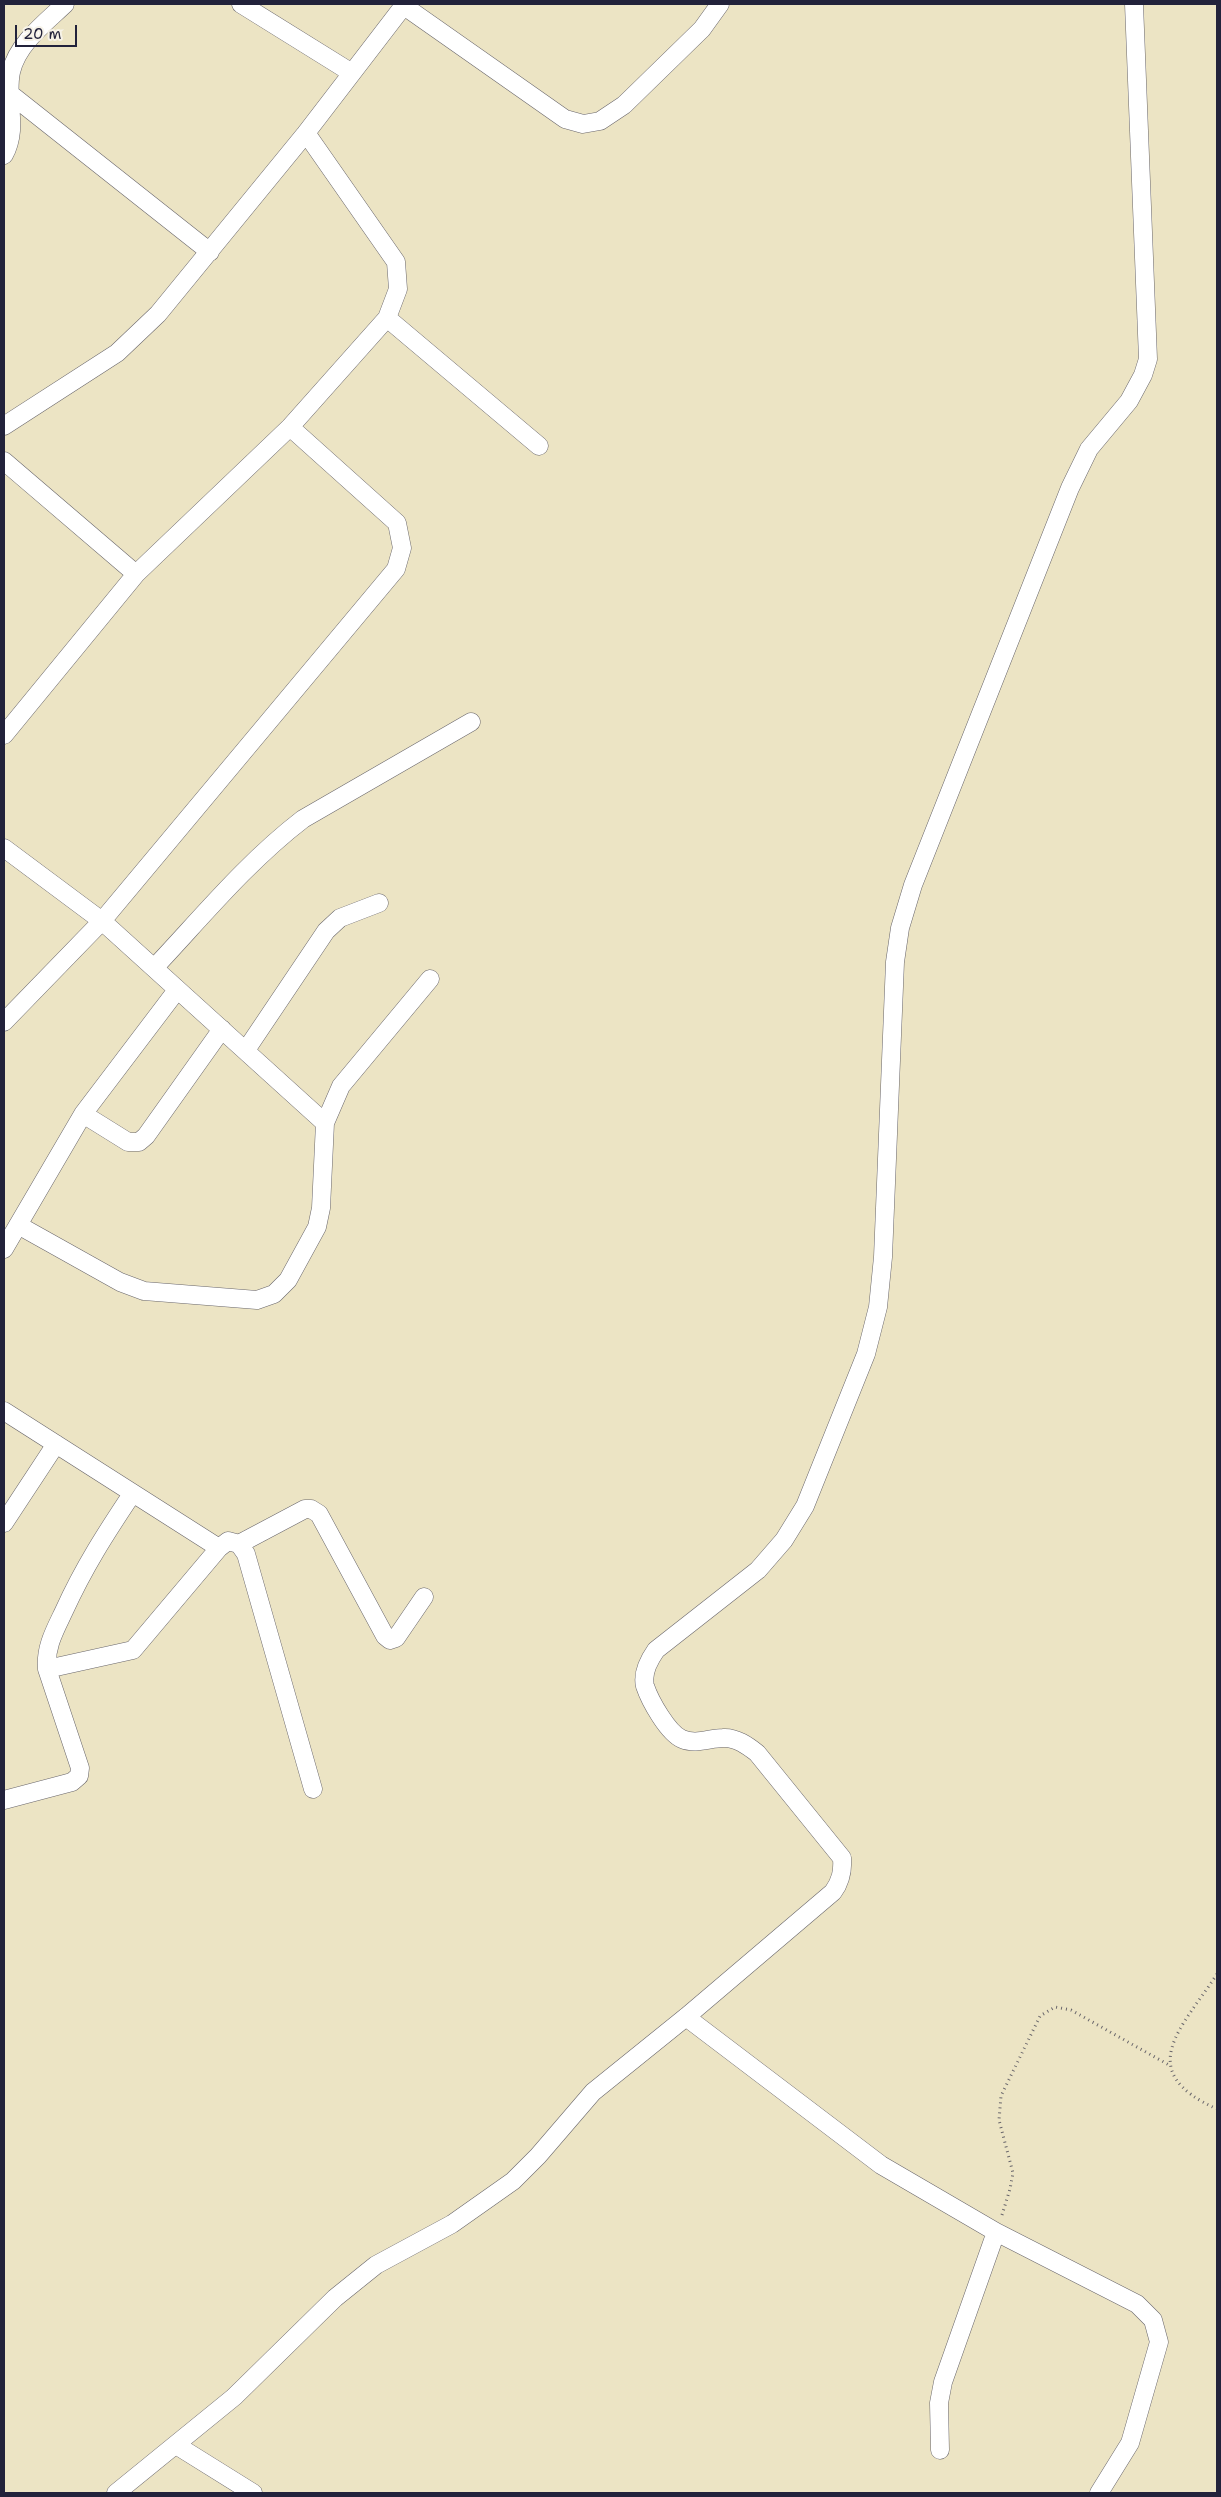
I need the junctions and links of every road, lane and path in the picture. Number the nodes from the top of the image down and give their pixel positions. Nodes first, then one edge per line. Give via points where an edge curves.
1 (65, 4) edge
2 (241, 4) edge
3 (720, 4) edge
4 (1134, 4) edge
5 (405, 5) edge
6 (352, 73) junction
7 (9, 93) junction
8 (306, 133) junction
9 (4, 155) edge
10 (210, 252) junction
11 (388, 318) junction
12 (4, 426) edge
13 (290, 427) junction
14 (539, 446) dead end
15 (4, 461) edge
16 (136, 574) junction
17 (471, 722) dead end
18 (4, 735) edge
19 (4, 848) edge
20 (379, 903) dead end
21 (102, 921) junction
22 (154, 968) junction
23 (430, 979) dead end
24 (177, 990) junction
25 (4, 1022) edge
26 (222, 1029) junction
27 (246, 1050) junction
28 (83, 1114) junction
29 (325, 1123) junction
30 (18, 1225) junction
31 (4, 1249) edge
32 (4, 1411) edge
33 (56, 1444) junction
34 (132, 1494) junction
35 (4, 1523) edge
36 (239, 1544) junction
37 (219, 1548) junction
38 (424, 1597) dead end
39 (47, 1669) junction
40 (313, 1789) dead end
41 (4, 1800) edge
42 (1217, 1974) edge
43 (686, 2017) junction
44 (1169, 2065) junction
45 (1217, 2108) edge
46 (996, 2232) junction
47 (176, 2445) junction
48 (940, 2450) dead end
49 (116, 2493) edge
50 (253, 2493) edge
51 (1099, 2493) edge

1 - 7 street via 25,44 11,71
2 - 6 street
3 - 5 street via 702,29 624,105 600,122 583,124 565,119
4 - 43 street via 1148,359 1130,401 1089,449 1070,488 913,885 900,928 894,962 883,1257 878,1307 866,1354 805,1506 784,1540 758,1570 656,1650 645,1676 645,1686 668,1728 682,1739 701,1742 725,1737 744,1743 758,1753 842,1858 842,1876 833,1892
5 - 6 street
6 - 8 street
7 - 9 street via 13,121
7 - 10 street
8 - 10 street
8 - 11 street via 396,262 398,289
10 - 12 street via 158,314 117,353
11 - 13 street
11 - 14 street
13 - 16 street
13 - 21 street via 397,523 402,548 396,569
15 - 16 street
16 - 18 street
17 - 22 street via 303,819 283,834
19 - 21 street
20 - 27 street via 340,918 326,931
21 - 22 street
21 - 25 street
22 - 24 street
23 - 29 street via 341,1086
24 - 26 street
24 - 28 street
26 - 27 street
26 - 28 street via 139,1142 128,1142
27 - 29 street
28 - 30 street
29 - 30 street via 321,1208 316,1227 288,1280 274,1294 257,1300 144,1291 120,1282
30 - 31 street
32 - 33 street
33 - 34 street
33 - 35 street
34 - 37 street
34 - 39 street via 83,1570 50,1641
36 - 37 street via 228,1541
36 - 38 street via 305,1509 311,1509 319,1514 390,1640 396,1638
36 - 40 street via 246,1554
37 - 39 street via 133,1650
39 - 41 street via 80,1768 79,1776 72,1782
42 - 44 path via 1171,2044
43 - 46 street via 881,2165
43 - 47 street via 593,2092 513,2180 452,2224 376,2265 335,2298 234,2397
44 - 45 path via 1177,2082 1201,2101
44 - 46 path via 1071,2010 1055,2007 1040,2016 1001,2096 999,2120 1013,2173
46 - 48 street via 943,2382 939,2403
46 - 51 street via 1137,2304 1153,2320 1159,2342 1142,2408 1130,2443
47 - 49 street
47 - 50 street

